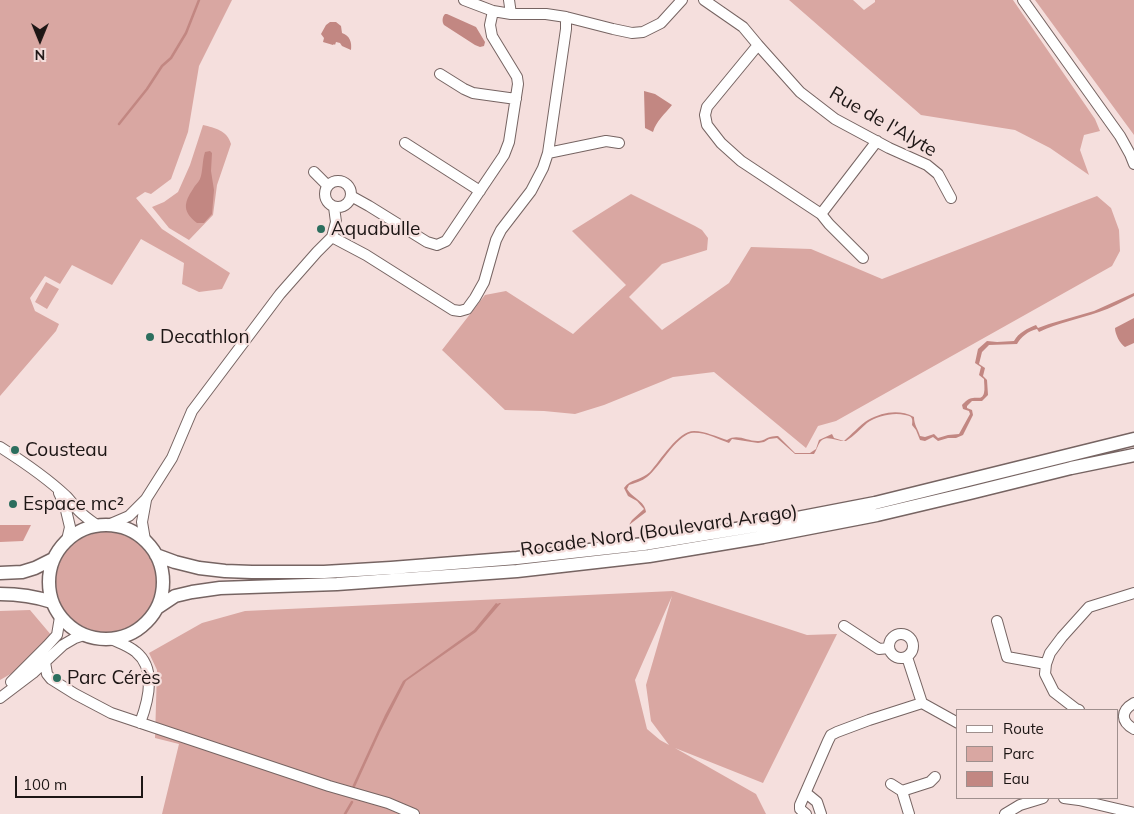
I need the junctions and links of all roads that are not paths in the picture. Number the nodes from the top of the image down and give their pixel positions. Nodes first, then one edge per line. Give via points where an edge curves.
1 (464, 0) edge
2 (509, 0) edge
3 (682, 0) edge
4 (704, 0) edge
5 (1023, 0) edge
6 (493, 11) junction
7 (511, 14) junction
8 (566, 17) junction
9 (758, 45) junction
10 (440, 74) dead end
11 (516, 99) junction
12 (877, 142) junction
13 (405, 143) dead end
14 (619, 143) dead end
15 (548, 153) junction
16 (1134, 164) edge
17 (314, 172) dead end
18 (328, 186) junction
19 (480, 191) junction
20 (351, 196) junction
21 (951, 198) dead end
22 (334, 207) junction
23 (821, 214) junction
24 (332, 238) junction
25 (863, 258) dead end
26 (1134, 439) edge
27 (0, 447) edge
28 (1134, 455) edge
29 (50, 483) junction
30 (146, 499) junction
31 (103, 526) junction
32 (67, 540) junction
33 (144, 540) junction
34 (156, 555) junction
35 (53, 559) junction
36 (0, 573) edge
37 (1134, 592) edge
38 (0, 594) edge
39 (52, 602) junction
40 (157, 608) junction
41 (60, 617) junction
42 (997, 620) dead end
43 (844, 626) dead end
44 (84, 636) junction
45 (112, 639) junction
46 (889, 648) junction
47 (907, 656) junction
48 (45, 662) junction
49 (1046, 664) junction
50 (0, 692) edge
51 (0, 698) edge
52 (922, 703) junction
53 (1134, 703) edge
54 (1076, 709) edge
55 (1120, 717) edge
56 (956, 722) edge
57 (140, 723) junction
58 (1134, 729) edge
59 (936, 777) dead end
60 (891, 784) dead end
61 (902, 791) junction
62 (806, 793) junction
63 (1035, 799) edge
64 (1072, 799) edge
65 (1019, 801) edge
66 (1108, 810) edge
67 (1134, 813) edge
68 (414, 814) edge
69 (806, 814) edge
70 (821, 814) edge
71 (908, 814) edge
72 (1005, 814) edge

1 - 6 street
2 - 7 street
3 - 8 street via 661,22 643,32 632,33
4 - 9 street, Rue de l'Alyte via 743,28
5 - 16 street via 1120,136
6 - 7 street
6 - 11 street via 492,36 518,77
7 - 8 street
8 - 15 street
9 - 12 street, Rue de l'Alyte via 800,92 835,119
9 - 23 street via 707,107 704,115 707,125 741,161
10 - 11 street via 473,93
11 - 19 street via 508,145
12 - 21 street, Rue de l'Alyte via 927,165 938,174
12 - 23 street
13 - 19 street
14 - 15 street via 606,141
15 - 24 street via 531,191 496,240 484,282 466,309 453,310 366,255
17 - 18 street
18 - 20 street via 334,181 343,182 350,188
18 - 22 street via 325,198
19 - 20 street via 446,241 437,246
20 - 22 street via 343,206
22 - 24 street via 336,222
23 - 25 street
24 - 30 street via 280,294 192,411 172,458
26 - 34 main road, Rocade Nord (Boulevard Arago) via 875,503 644,544 517,558 324,572 216,570
27 - 29 street
28 - 40 main road, Rocade Nord (Boulevard Arago) via 876,515 658,554 527,570 337,584 220,588 175,596
29 - 31 street via 85,517
29 - 32 street via 60,493 65,506 70,527
30 - 31 street via 129,516
30 - 33 street via 142,522
31 - 32 main road via 82,531
31 - 33 main road via 127,530
32 - 35 main road
33 - 34 main road
34 - 40 main road via 162,572
35 - 36 main road via 22,572
35 - 39 main road via 48,588
37 - 49 street via 1089,607 1062,637
38 - 39 main road via 23,594
39 - 41 main road
40 - 45 main road via 138,630
41 - 44 main road
41 - 50 street via 57,635
42 - 49 street via 1007,657
43 - 46 street via 879,649
44 - 45 main road
44 - 48 street via 63,645
45 - 57 street via 128,646 144,661 148,692
46 - 47 street via 896,657
46 - 47 street via 893,637 904,635 912,643 912,651
47 - 52 street
48 - 51 street
48 - 57 street via 51,679 112,713
49 - 54 street via 1046,674 1054,692
52 - 56 street
52 - 62 street via 831,735
53 - 55 street
55 - 58 street
57 - 68 street
59 - 61 street
60 - 61 street
61 - 71 street
62 - 69 street via 800,805
62 - 70 street via 817,802
63 - 65 street
64 - 66 street
65 - 72 street
66 - 67 street

